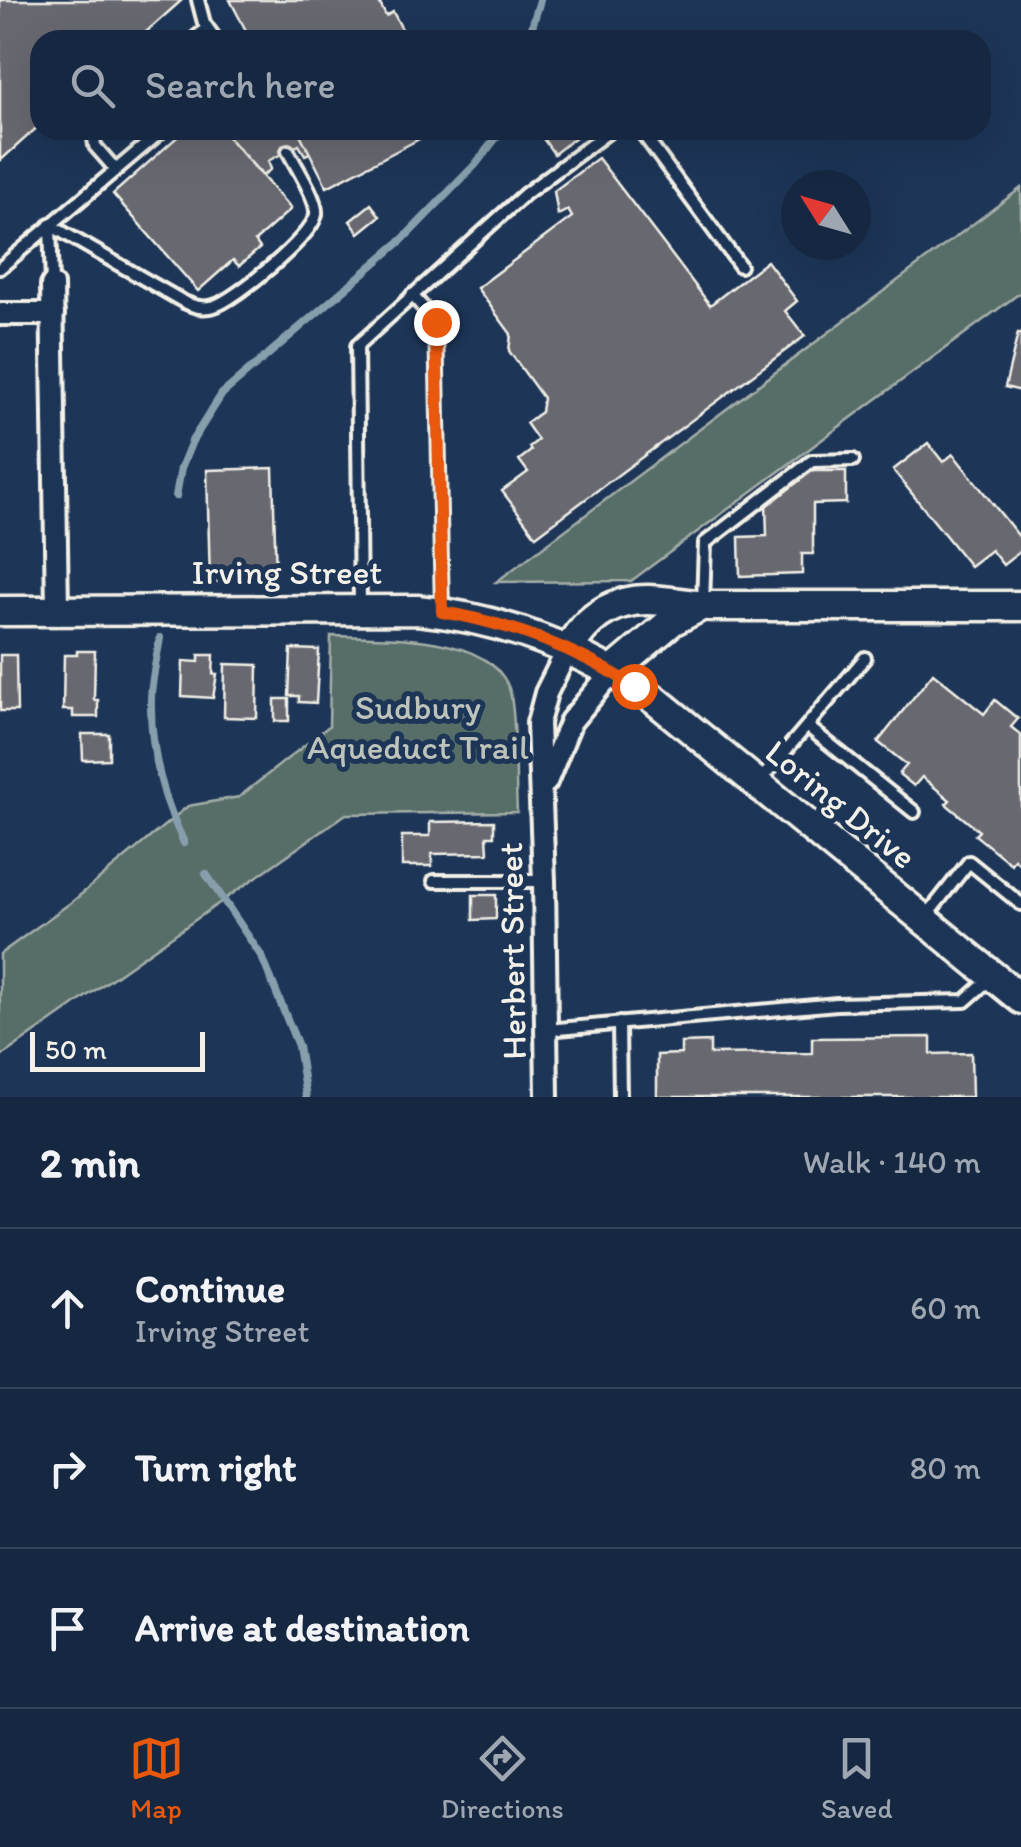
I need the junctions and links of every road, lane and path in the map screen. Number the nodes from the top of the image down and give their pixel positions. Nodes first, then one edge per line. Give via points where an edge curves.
1 (198, 0) edge
2 (207, 28) edge
3 (94, 140) edge
4 (151, 140) edge
5 (598, 140) edge
6 (647, 140) edge
7 (288, 151) dead end
8 (116, 170) junction
9 (50, 225) junction
10 (740, 266) dead end
11 (0, 268) edge
12 (52, 285) joint
13 (412, 295) junction
14 (0, 314) edge
15 (52, 314) junction
16 (852, 460) dead end
17 (0, 596) edge
18 (703, 606) junction
19 (1021, 606) edge
20 (57, 610) junction
21 (360, 610) junction
22 (0, 611) edge
23 (442, 612) junction
24 (567, 651) junction
25 (864, 658) dead end
26 (612, 672) junction
27 (807, 726) junction
28 (756, 784) junction
29 (542, 803) junction
30 (914, 812) dead end
31 (434, 880) dead end
32 (544, 881) junction
33 (1021, 904) edge
34 (924, 919) junction
35 (993, 976) junction
36 (1021, 999) edge
37 (620, 1023) junction
38 (546, 1030) junction
39 (547, 1097) edge
40 (620, 1097) edge

1 - 2 lane
3 - 8 lane
4 - 8 lane
5 - 13 lane
6 - 10 lane
7 - 9 lane via 316,218 302,239 218,305 184,302
8 - 9 lane
9 - 11 lane
9 - 12 lane
12 - 15 street
13 - 21 lane via 356,346
13 - 23 lane via 436,322
14 - 15 street
15 - 20 street
16 - 18 lane via 812,461 705,542
17 - 20 street
18 - 19 street
18 - 24 street via 618,604 584,626
18 - 26 street via 672,621
20 - 21 street, Irving Street
20 - 22 street, Irving Street
21 - 23 street, Irving Street
23 - 24 street, Irving Street via 495,623
24 - 26 street, Irving Street
24 - 29 street, Herbert Street via 539,713
25 - 27 lane
26 - 28 street, Loring Drive
26 - 29 street, Herbert Street via 570,721
27 - 28 lane
27 - 30 lane
28 - 34 street, Loring Drive
29 - 32 street, Herbert Street
31 - 32 lane
32 - 38 street, Herbert Street
33 - 34 lane via 969,862
34 - 35 street, Loring Drive
35 - 36 street, Loring Drive
35 - 37 lane via 965,1001 837,1004
37 - 38 lane
37 - 40 lane
38 - 39 street, Herbert Street

